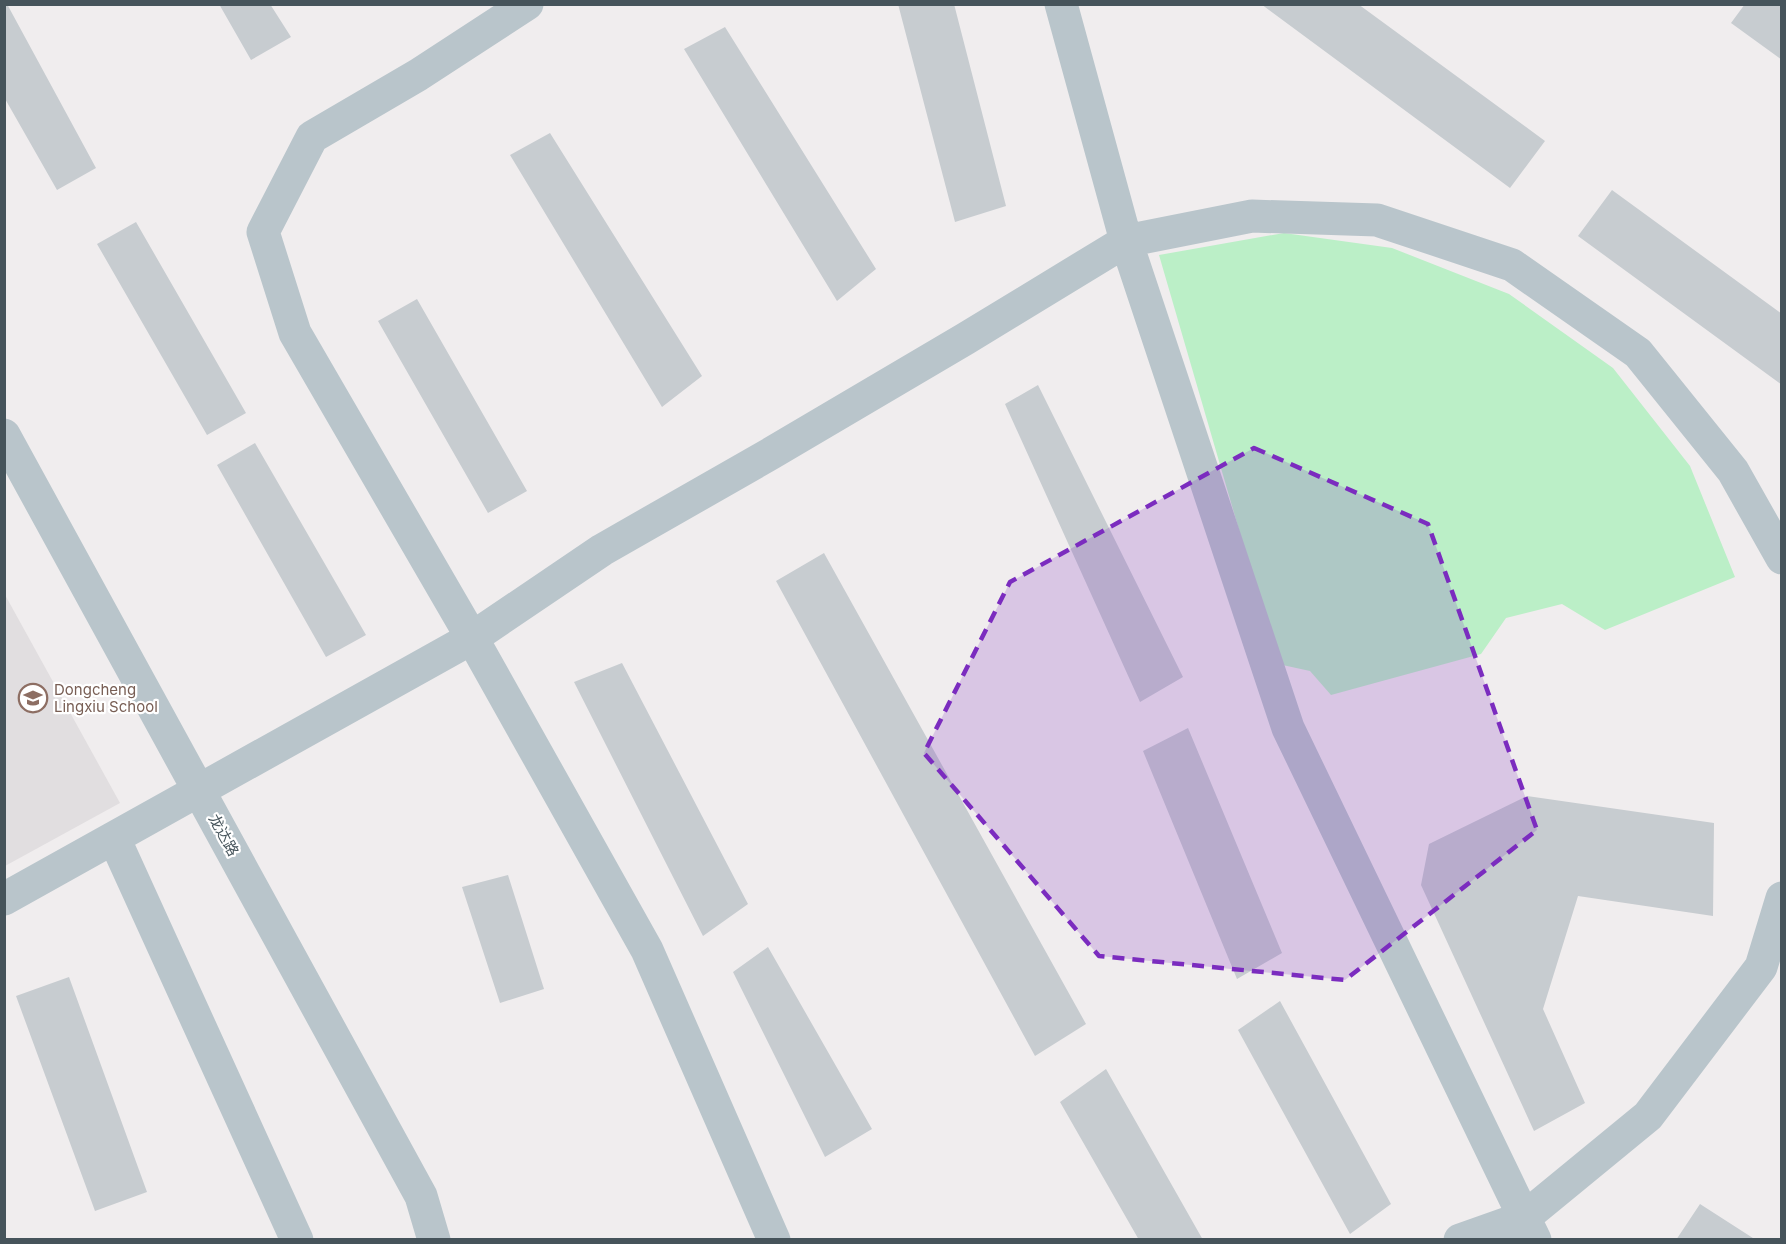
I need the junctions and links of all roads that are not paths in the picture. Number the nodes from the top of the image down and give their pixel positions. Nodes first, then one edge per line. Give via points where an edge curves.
1 (527, 4) edge
2 (1061, 4) edge
3 (1126, 241) junction
4 (4, 435) edge
5 (1782, 558) edge
6 (472, 638) junction
7 (199, 790) junction
8 (114, 838) junction
9 (1782, 898) edge
10 (4, 899) edge
11 (1530, 1228) edge
12 (297, 1239) edge
13 (434, 1239) edge
14 (774, 1239) edge
15 (1460, 1239) edge

1 - 6 street via 418,75 312,137 263,232 295,333
2 - 3 street
3 - 5 street via 1252,216 1377,220 1512,265 1638,353 1733,471
3 - 6 street via 602,550
3 - 11 street via 1288,728
4 - 7 street, 龙达路
6 - 7 street
6 - 14 street via 647,950
7 - 8 street
7 - 13 street, 龙达路 via 421,1196
8 - 10 street
8 - 12 street
9 - 11 street via 1761,967 1648,1116
11 - 15 street

